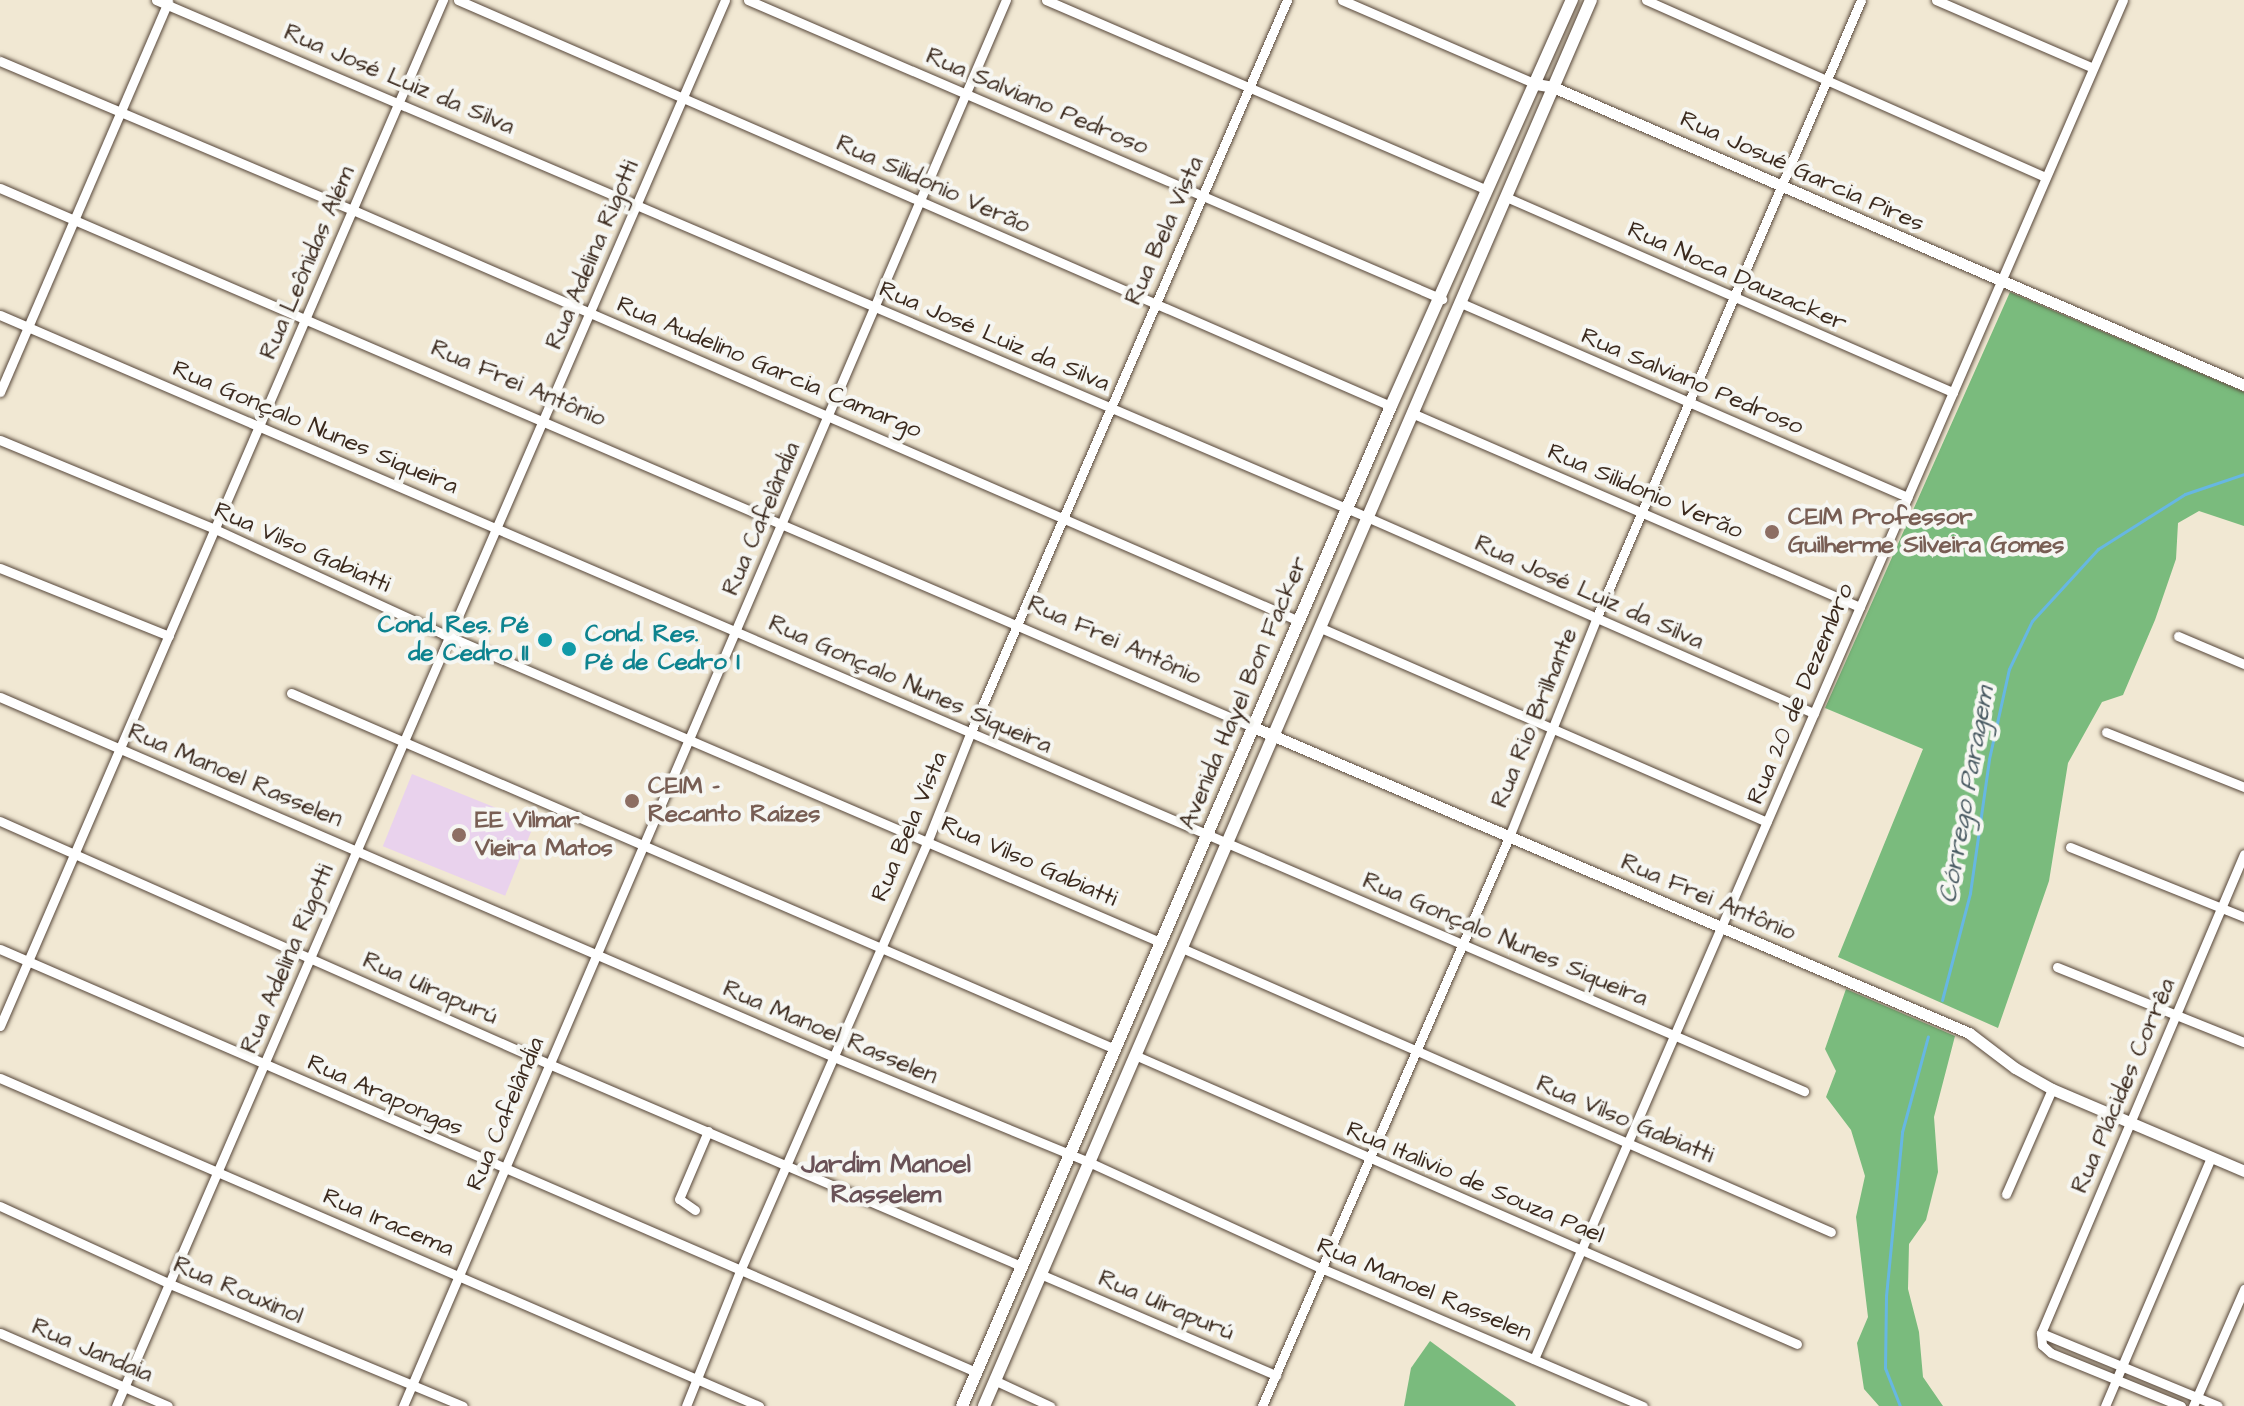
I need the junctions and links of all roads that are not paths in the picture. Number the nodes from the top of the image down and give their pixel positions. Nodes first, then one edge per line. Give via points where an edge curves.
1 (156, 0) edge
2 (443, 0) edge
3 (458, 0) edge
4 (725, 0) edge
5 (748, 0) edge
6 (1006, 0) edge
7 (1046, 0) edge
8 (1287, 0) edge
9 (1342, 0) edge
10 (1572, 0) edge
11 (1591, 0) edge
12 (1646, 0) edge
13 (1861, 0) edge
14 (1936, 0) edge
15 (2123, 0) edge
16 (168, 2) edge
17 (0, 61) edge
18 (2093, 68) junction
19 (1828, 81) junction
20 (1536, 84) junction
21 (1553, 87) junction
22 (1248, 90) junction
23 (966, 92) junction
24 (683, 97) junction
25 (399, 101) junction
26 (122, 113) junction
27 (2046, 177) junction
28 (0, 188) edge
29 (1782, 188) junction
30 (1487, 190) junction
31 (1203, 195) junction
32 (1506, 197) junction
33 (920, 201) junction
34 (636, 204) junction
35 (353, 210) junction
36 (74, 221) junction
37 (2000, 283) junction
38 (1736, 298) junction
39 (1442, 299) junction
40 (1461, 303) junction
41 (1154, 304) junction
42 (874, 307) junction
43 (590, 312) junction
44 (0, 315) edge
45 (306, 318) junction
46 (28, 327) junction
47 (2244, 385) edge
48 (0, 392) edge
49 (1953, 392) junction
50 (1690, 405) junction
51 (1391, 406) junction
52 (1110, 409) junction
53 (1414, 414) junction
54 (828, 415) junction
55 (544, 419) junction
56 (259, 426) junction
57 (0, 440) edge
58 (1908, 497) junction
59 (1346, 511) junction
60 (1643, 513) junction
61 (1065, 517) junction
62 (1369, 518) junction
63 (782, 522) junction
64 (496, 528) junction
65 (215, 529) junction
66 (0, 568) edge
67 (1860, 607) junction
68 (1596, 619) junction
69 (1299, 621) junction
70 (1018, 623) junction
71 (1321, 628) junction
72 (735, 631) junction
73 (169, 636) junction
74 (449, 636) junction
75 (2178, 636) dead end
76 (2244, 664) edge
77 (291, 693) dead end
78 (0, 697) edge
79 (1814, 713) junction
80 (1253, 727) junction
81 (1554, 729) junction
82 (2106, 732) dead end
83 (970, 734) junction
84 (1276, 734) junction
85 (688, 740) junction
86 (404, 742) junction
87 (120, 748) junction
88 (2244, 787) edge
89 (0, 821) edge
90 (1767, 822) junction
91 (1207, 835) junction
92 (1509, 837) junction
93 (928, 840) junction
94 (1229, 842) junction
95 (643, 845) junction
96 (2070, 847) dead end
97 (357, 851) junction
98 (74, 854) junction
99 (2244, 854) edge
100 (2221, 907) junction
101 (2244, 917) edge
102 (1722, 927) junction
103 (1160, 942) junction
104 (882, 946) junction
105 (1461, 946) junction
106 (0, 949) edge
107 (1184, 949) junction
108 (596, 955) junction
109 (310, 958) junction
110 (28, 961) junction
111 (2057, 967) dead end
112 (2177, 1013) junction
113 (0, 1026) edge
114 (1675, 1034) junction
115 (2244, 1042) edge
116 (1115, 1049) junction
117 (1417, 1052) junction
118 (1137, 1056) junction
119 (834, 1057) junction
120 (264, 1064) junction
121 (549, 1064) junction
122 (0, 1078) edge
123 (2052, 1089) junction
124 (1804, 1091) dead end
125 (2131, 1123) junction
126 (708, 1131) junction
127 (1627, 1143) junction
128 (1069, 1156) junction
129 (2211, 1157) junction
130 (1370, 1160) junction
131 (1091, 1163) junction
132 (788, 1166) junction
133 (504, 1170) junction
134 (2244, 1171) edge
135 (217, 1172) junction
136 (2006, 1194) dead end
137 (0, 1206) edge
138 (695, 1210) dead end
139 (1831, 1232) dead end
140 (1581, 1250) junction
141 (1021, 1266) junction
142 (1323, 1269) junction
143 (740, 1271) junction
144 (1040, 1274) junction
145 (459, 1276) junction
146 (170, 1284) junction
147 (2244, 1289) edge
148 (0, 1333) edge
149 (2041, 1333) junction
150 (1797, 1344) dead end
151 (1534, 1359) junction
152 (2122, 1367) junction
153 (976, 1372) junction
154 (1276, 1375) junction
155 (698, 1378) junction
156 (2116, 1379) junction
157 (994, 1380) junction
158 (412, 1385) junction
159 (125, 1386) junction
160 (2195, 1402) edge
161 (116, 1406) edge
162 (168, 1406) edge
163 (403, 1406) edge
164 (463, 1406) edge
165 (686, 1406) edge
166 (759, 1406) edge
167 (962, 1406) edge
168 (984, 1406) edge
169 (1050, 1406) edge
170 (1262, 1406) edge
171 (1643, 1406) edge
172 (2105, 1406) edge
173 (2181, 1406) edge
174 (2218, 1406) edge

1 - 16 street, Rua José Luiz da Silva
2 - 25 street, Rua Leônidas Além
3 - 24 street, Rua Silidonio Verão
4 - 24 street, Rua Adelina Rigotti
5 - 23 street, Rua Salviano Pedroso
6 - 23 street, Rua Cafelândia
7 - 22 street
8 - 22 street, Rua Bela Vista
9 - 20 street, Rua Josué Garcia Pires
10 - 20 main road, Avenida Hayel Bon Facker
11 - 21 main road, Avenida Hayel Bon Facker
12 - 19 street
13 - 19 street, Rua Rio Brilhante
14 - 18 street
15 - 18 street, Rua 20 de Dezembro
16 - 25 street, Rua José Luiz da Silva
16 - 26 street
17 - 26 street, Rua Audelino Garcia Camargo
18 - 27 street, Rua 20 de Dezembro
19 - 27 street
19 - 29 street, Rua Rio Brilhante
20 - 21 street, Rua Josué Garcia Pires
20 - 30 main road, Avenida Hayel Bon Facker
21 - 29 street, Rua Josué Garcia Pires
21 - 32 main road, Avenida Hayel Bon Facker
22 - 30 street
22 - 31 street, Rua Bela Vista
23 - 31 street, Rua Salviano Pedroso
23 - 33 street, Rua Cafelândia
24 - 33 street, Rua Silidonio Verão
24 - 34 street, Rua Adelina Rigotti
25 - 34 street, Rua José Luiz da Silva
25 - 35 street, Rua Leônidas Além
26 - 35 street, Rua Audelino Garcia Camargo
26 - 36 street
27 - 37 street, Rua 20 de Dezembro
28 - 36 street, Rua Frei Antônio
29 - 37 street, Rua Josué Garcia Pires
29 - 38 street, Rua Rio Brilhante
30 - 39 main road, Avenida Hayel Bon Facker
31 - 39 street, Rua Salviano Pedroso
31 - 41 street, Rua Bela Vista
32 - 38 street, Rua Noca Dauzacker
32 - 40 main road, Avenida Hayel Bon Facker
33 - 41 street, Rua Silidonio Verão
33 - 42 street, Rua Cafelândia
34 - 42 street, Rua José Luiz da Silva
34 - 43 street, Rua Adelina Rigotti
35 - 43 street, Rua Audelino Garcia Camargo
35 - 45 street, Rua Leônidas Além
36 - 45 street, Rua Frei Antônio
36 - 46 street
37 - 47 street, Rua Josué Garcia Pires
37 - 49 street, Rua 20 de Dezembro
38 - 49 street, Rua Noca Dauzacker
38 - 50 street, Rua Rio Brilhante
39 - 51 main road, Avenida Hayel Bon Facker
40 - 50 street, Rua Salviano Pedroso
40 - 53 main road, Avenida Hayel Bon Facker
41 - 51 street, Rua Silidonio Verão
41 - 52 street, Rua Bela Vista
42 - 52 street, Rua José Luiz da Silva
42 - 54 street, Rua Cafelândia
43 - 54 street, Rua Audelino Garcia Camargo
43 - 55 street, Rua Adelina Rigotti
44 - 46 street, Rua Gonçalo Nunes Siqueira
45 - 55 street, Rua Frei Antônio
45 - 56 street, Rua Leônidas Além
46 - 48 street
46 - 56 street, Rua Gonçalo Nunes Siqueira
49 - 58 street, Rua 20 de Dezembro
50 - 58 street, Rua Salviano Pedroso
50 - 60 street, Rua Rio Brilhante
51 - 59 main road, Avenida Hayel Bon Facker
52 - 59 street, Rua José Luiz da Silva
52 - 61 street, Rua Bela Vista
53 - 60 street, Rua Silidonio Verão
53 - 62 main road, Avenida Hayel Bon Facker
54 - 61 street, Rua Audelino Garcia Camargo
54 - 63 street, Rua Cafelândia
55 - 63 street, Rua Frei Antônio
55 - 64 street, Rua Adelina Rigotti
56 - 64 street, Rua Gonçalo Nunes Siqueira
56 - 65 street, Rua Leônidas Além
57 - 65 street, Rua Vilso Gabiatti
58 - 67 street, Rua 20 de Dezembro
59 - 62 street, Rua José Luiz da Silva
59 - 69 main road, Avenida Hayel Bon Facker
60 - 67 street, Rua Silidonio Verão
60 - 68 street, Rua Rio Brilhante
61 - 69 street, Rua Audelino Garcia Camargo
61 - 70 street, Rua Bela Vista
62 - 68 street, Rua José Luiz da Silva
62 - 71 main road, Avenida Hayel Bon Facker
63 - 70 street, Rua Frei Antônio
63 - 72 street, Rua Cafelândia
64 - 72 street, Rua Gonçalo Nunes Siqueira
64 - 74 street, Rua Adelina Rigotti
65 - 73 street, Rua Leônidas Além
65 - 74 street, Rua Vilso Gabiatti
66 - 73 street
67 - 79 street, Rua 20 de Dezembro
68 - 79 street, Rua José Luiz da Silva
68 - 81 street, Rua Rio Brilhante
69 - 80 main road, Avenida Hayel Bon Facker
70 - 80 street, Rua Frei Antônio
70 - 83 street, Rua Bela Vista
71 - 81 street
71 - 84 main road, Avenida Hayel Bon Facker
72 - 83 street, Rua Gonçalo Nunes Siqueira
72 - 85 street, Rua Cafelândia
73 - 87 street, Rua Leônidas Além
74 - 85 street, Rua Vilso Gabiatti
74 - 86 street, Rua Adelina Rigotti
75 - 76 street
77 - 86 street
78 - 87 street, Rua Manoel Rasselen
79 - 90 street, Rua 20 de Dezembro
80 - 84 street, Rua Frei Antônio
80 - 91 main road, Avenida Hayel Bon Facker
81 - 90 street
81 - 92 street, Rua Rio Brilhante
82 - 88 street
83 - 91 street, Rua Gonçalo Nunes Siqueira
83 - 93 street, Rua Bela Vista
84 - 92 street, Rua Frei Antônio
84 - 94 main road, Avenida Hayel Bon Facker
85 - 93 street, Rua Vilso Gabiatti
85 - 95 street, Rua Cafelândia
86 - 95 street
86 - 97 street, Rua Adelina Rigotti
87 - 97 street, Rua Manoel Rasselen
87 - 98 street, Rua Leônidas Além
89 - 98 street, Rua Uirapurú
90 - 102 street, Rua 20 de Dezembro
91 - 94 street, Rua Gonçalo Nunes Siqueira
91 - 103 main road, Avenida Hayel Bon Facker
92 - 102 street, Rua Frei Antônio
92 - 105 street, Rua Rio Brilhante
93 - 103 street, Rua Vilso Gabiatti
93 - 104 street, Rua Bela Vista
94 - 105 street, Rua Gonçalo Nunes Siqueira
94 - 107 main road, Avenida Hayel Bon Facker
95 - 104 street
95 - 108 street, Rua Cafelândia
96 - 100 street
97 - 108 street, Rua Manoel Rasselen
97 - 109 street, Rua Adelina Rigotti
98 - 109 street, Rua Uirapurú
98 - 110 street, Rua Leônidas Além
99 - 100 street, Rua Plácides Corrêa
100 - 101 street
100 - 112 street, Rua Plácides Corrêa
102 - 114 street, Rua 20 de Dezembro
102 - 123 street, Rua Frei Antônio via 1954,1027
103 - 116 main road, Avenida Hayel Bon Facker
104 - 116 street
104 - 119 street, Rua Bela Vista
105 - 114 street, Rua Gonçalo Nunes Siqueira
105 - 117 street, Rua Rio Brilhante
106 - 110 street, Rua Arapongas
107 - 117 street, Rua Vilso Gabiatti
107 - 118 main road, Avenida Hayel Bon Facker
108 - 119 street, Rua Manoel Rasselen
108 - 121 street, Rua Cafelândia
109 - 120 street, Rua Adelina Rigotti
109 - 121 street, Rua Uirapurú
110 - 113 street, Rua Leônidas Além
110 - 120 street, Rua Arapongas
111 - 112 street
112 - 115 street
112 - 125 street, Rua Plácides Corrêa
114 - 124 street, Rua Gonçalo Nunes Siqueira
114 - 127 street, Rua 20 de Dezembro
116 - 128 main road, Avenida Hayel Bon Facker
117 - 127 street, Rua Vilso Gabiatti
117 - 130 street, Rua Rio Brilhante
118 - 130 street, Rua Italivio de Souza Pael
118 - 131 main road, Avenida Hayel Bon Facker
119 - 128 street, Rua Manoel Rasselen
119 - 132 street, Rua Bela Vista
120 - 133 street, Rua Arapongas
120 - 135 street, Rua Adelina Rigotti
121 - 126 street, Rua Uirapurú
121 - 133 street, Rua Cafelândia
122 - 135 street, Rua Iracema
123 - 125 street, Rua Frei Antônio
123 - 136 street
125 - 129 street, Rua Frei Antônio
125 - 149 street, Rua Plácides Corrêa
126 - 132 street, Rua Uirapurú
126 - 138 street via 679,1199
127 - 139 street, Rua Vilso Gabiatti
127 - 140 street, Rua 20 de Dezembro
128 - 131 street, Rua Manoel Rasselen
128 - 141 main road, Avenida Hayel Bon Facker
129 - 134 street, Rua Frei Antônio
129 - 152 street
130 - 140 street, Rua Italivio de Souza Pael
130 - 142 street, Rua Rio Brilhante
131 - 142 street, Rua Manoel Rasselen
131 - 144 main road, Avenida Hayel Bon Facker
132 - 141 street, Rua Uirapurú
132 - 143 street, Rua Bela Vista
133 - 143 street, Rua Arapongas
133 - 145 street, Rua Cafelândia
135 - 145 street, Rua Iracema
135 - 146 street, Rua Adelina Rigotti
137 - 146 street, Rua Rouxinol
140 - 150 street, Rua Italivio de Souza Pael
140 - 151 street, Rua 20 de Dezembro
141 - 153 main road, Avenida Hayel Bon Facker
142 - 151 street, Rua Manoel Rasselen
142 - 154 street, Rua Rio Brilhante
143 - 153 street, Rua Arapongas
143 - 155 street, Rua Bela Vista
144 - 154 street, Rua Uirapurú
144 - 157 main road, Avenida Hayel Bon Facker
145 - 155 street, Rua Iracema
145 - 158 street, Rua Cafelândia
146 - 158 street, Rua Rouxinol
146 - 159 street, Rua Adelina Rigotti
147 - 160 street
148 - 159 street, Rua Jandaia
149 - 152 street
149 - 156 street via 2042,1345 2051,1353
151 - 171 street, Rua Manoel Rasselen
152 - 156 street
152 - 160 street
153 - 167 main road, Avenida Hayel Bon Facker
154 - 170 street, Rua Rio Brilhante
155 - 165 street, Rua Bela Vista
155 - 166 street, Rua Iracema
156 - 172 street
156 - 173 street
157 - 168 main road, Avenida Hayel Bon Facker
157 - 169 street
158 - 163 street, Rua Cafelândia
158 - 164 street, Rua Rouxinol
159 - 161 street, Rua Adelina Rigotti
159 - 162 street, Rua Jandaia
160 - 174 street

